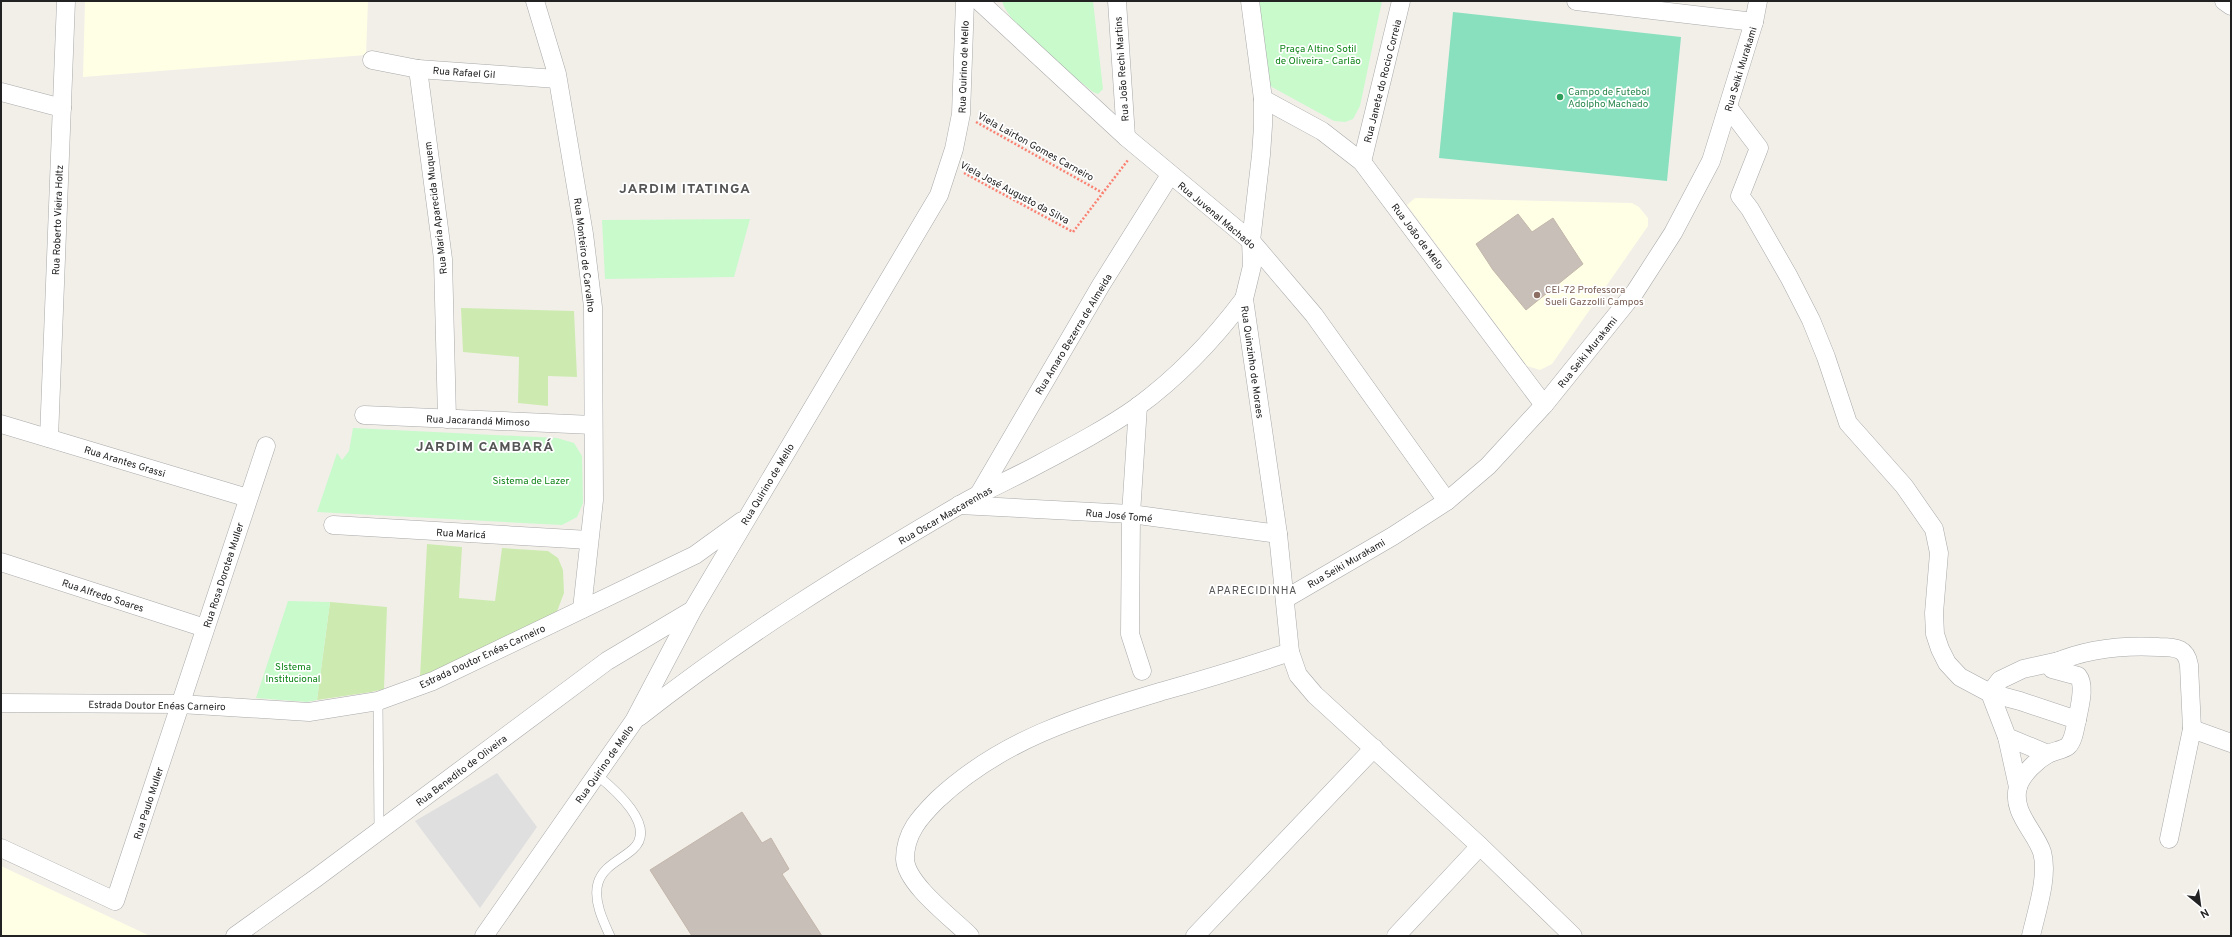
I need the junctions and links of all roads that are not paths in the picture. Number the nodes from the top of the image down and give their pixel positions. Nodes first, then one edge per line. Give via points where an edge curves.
1 (66, 1) edge
2 (535, 1) edge
3 (965, 1) edge
4 (979, 1) edge
5 (1117, 1) edge
6 (1250, 1) edge
7 (1401, 1) edge
8 (1576, 1) edge
9 (1758, 1) edge
10 (2224, 1) edge
11 (2231, 6) edge
12 (1754, 22) junction
13 (372, 60) dead end
14 (418, 69) junction
15 (558, 79) junction
16 (1, 92) edge
17 (1263, 99) junction
18 (1728, 107) junction
19 (62, 108) junction
20 (1132, 142) junction
21 (1362, 162) junction
22 (1170, 175) junction
23 (1251, 241) junction
24 (1244, 299) junction
25 (1138, 406) junction
26 (1544, 406) junction
27 (364, 415) dead end
28 (447, 419) junction
29 (1, 424) edge
30 (593, 425) junction
31 (49, 438) junction
32 (266, 446) dead end
33 (979, 494) junction
34 (248, 498) junction
35 (1447, 501) junction
36 (959, 505) junction
37 (1131, 514) junction
38 (748, 518) junction
39 (333, 525) dead end
40 (1278, 534) junction
41 (589, 540) junction
42 (1, 562) edge
43 (1285, 599) junction
44 (582, 609) junction
45 (692, 611) junction
46 (205, 628) junction
47 (1290, 652) junction
48 (2059, 660) junction
49 (1142, 671) dead end
50 (1990, 693) junction
51 (378, 701) junction
52 (1, 703) edge
53 (180, 704) junction
54 (2077, 720) junction
55 (634, 721) junction
56 (2192, 729) junction
57 (2007, 737) junction
58 (2231, 743) edge
59 (1374, 748) junction
60 (2048, 754) junction
61 (597, 775) junction
62 (2018, 787) junction
63 (379, 830) junction
64 (2169, 839) dead end
65 (1480, 846) junction
66 (1, 848) edge
67 (234, 936) edge
68 (484, 936) edge
69 (610, 936) edge
70 (970, 936) edge
71 (1195, 936) edge
72 (1396, 936) edge
73 (1573, 936) edge
74 (2031, 936) edge

1 - 19 street, Rua Roberto Vieira Holtz
2 - 15 street, Rua Monteiro de Carvalho
3 - 38 street, Rua Quirino de Mello via 962,114 949,165 938,195
4 - 20 street, Rua Juvenal Machado
5 - 20 street, Rua João Rechi Martins
6 - 17 street, Rua Quinzinho de Moraes
7 - 21 street, Rua Janete do Rocio Correia
8 - 12 street
9 - 12 street, Rua Seiki Murakami
10 - 11 street
12 - 18 street, Rua Seiki Murakami
13 - 14 street, Rua Rafael Gil
14 - 15 street, Rua Rafael Gil
14 - 28 street, Rua Maria Aparecida Muquem via 443,259
15 - 30 street, Rua Monteiro de Carvalho via 584,234 593,307
16 - 19 street
17 - 21 street, Rua João de Melo via 1322,131
17 - 23 street, Rua Quinzinho de Moraes via 1261,155
18 - 26 street, Rua Seiki Murakami via 1711,161 1673,233 1635,292
18 - 50 street via 1759,148 1740,196 1789,277 1811,320 1848,422 1904,486 1934,529 1939,553 1934,613 1935,634 1940,649 1947,663 1960,677
19 - 31 street, Rua Roberto Vieira Holtz
20 - 22 street, Rua Juvenal Machado
21 - 26 street, Rua João de Melo
22 - 23 street, Rua Juvenal Machado
22 - 33 street, Rua Amaro Bezerra de Almeida via 1101,285
23 - 24 street, Rua Quinzinho de Moraes via 1252,266
23 - 35 street, Rua Juvenal Machado via 1314,315
24 - 25 street, Rua Oscar Mascarenhas via 1209,343
24 - 40 street, Rua Quinzinho de Moraes
25 - 33 street, Rua Oscar Mascarenhas via 1040,464
25 - 37 street
26 - 35 street, Rua Seiki Murakami via 1488,466
27 - 28 street, Rua Jacarandá Mimoso
28 - 30 street, Rua Jacarandá Mimoso
29 - 31 street, Rua Arantes Grassi
30 - 41 street, Rua Monteiro de Carvalho via 594,500
31 - 34 street, Rua Arantes Grassi
32 - 34 street, Rua Rosa Dorotea Muller
33 - 36 street, Rua Oscar Mascarenhas
34 - 46 street, Rua Rosa Dorotea Muller
35 - 43 street, Rua Seiki Murakami
36 - 37 street, Rua José Tomé
36 - 55 street, Rua Oscar Mascarenhas via 776,619 680,685
37 - 40 street, Rua José Tomé
37 - 49 street via 1130,634
38 - 44 street, Estrada Doutor Enéas Carneiro via 695,555
38 - 45 street, Rua Quirino de Mello
39 - 41 street, Rua Maricá
40 - 43 street, Rua Quinzinho de Moraes
41 - 44 street, Rua Monteiro de Carvalho
42 - 46 street, Rua Alfredo Soares
43 - 47 street, Rua Quinzinho de Moraes
44 - 51 street, Estrada Doutor Enéas Carneiro via 433,681
45 - 55 street, Rua Quirino de Mello
45 - 63 street, Rua Benedito de Oliveira via 606,662
46 - 53 street, Rua Rosa Dorotea Muller
47 - 59 street, Rua Quinzinho de Moraes via 1298,675 1311,690
47 - 70 street via 1079,716 999,753 958,780 918,819 907,840 905,860 914,882
48 - 50 street via 2023,669 2006,677 2000,680
48 - 54 street via 2052,665 2052,669 2078,676 2080,679 2081,693
48 - 56 street via 2088,651 2136,646 2181,650 2189,665
50 - 54 street
50 - 57 street
51 - 53 street, Estrada Doutor Enéas Carneiro via 308,712
51 - 63 lane
52 - 53 street, Estrada Doutor Enéas Carneiro
53 - 66 street, Rua Paulo Muller via 115,901
54 - 60 street via 2068,746
55 - 61 street, Rua Quirino de Mello
56 - 58 street
56 - 64 street
57 - 60 street
57 - 62 street
59 - 65 street, Rua Quinzinho de Moraes
59 - 71 street
60 - 62 street via 2029,769
61 - 68 street, Rua Quirino de Mello
61 - 69 lane via 629,806 637,818 640,829 640,841 605,870 598,882 599,908
62 - 74 street via 2019,808 2042,852 2041,894
63 - 67 street, Rua Benedito de Oliveira
65 - 72 street
65 - 73 street, Rua Quinzinho de Moraes

